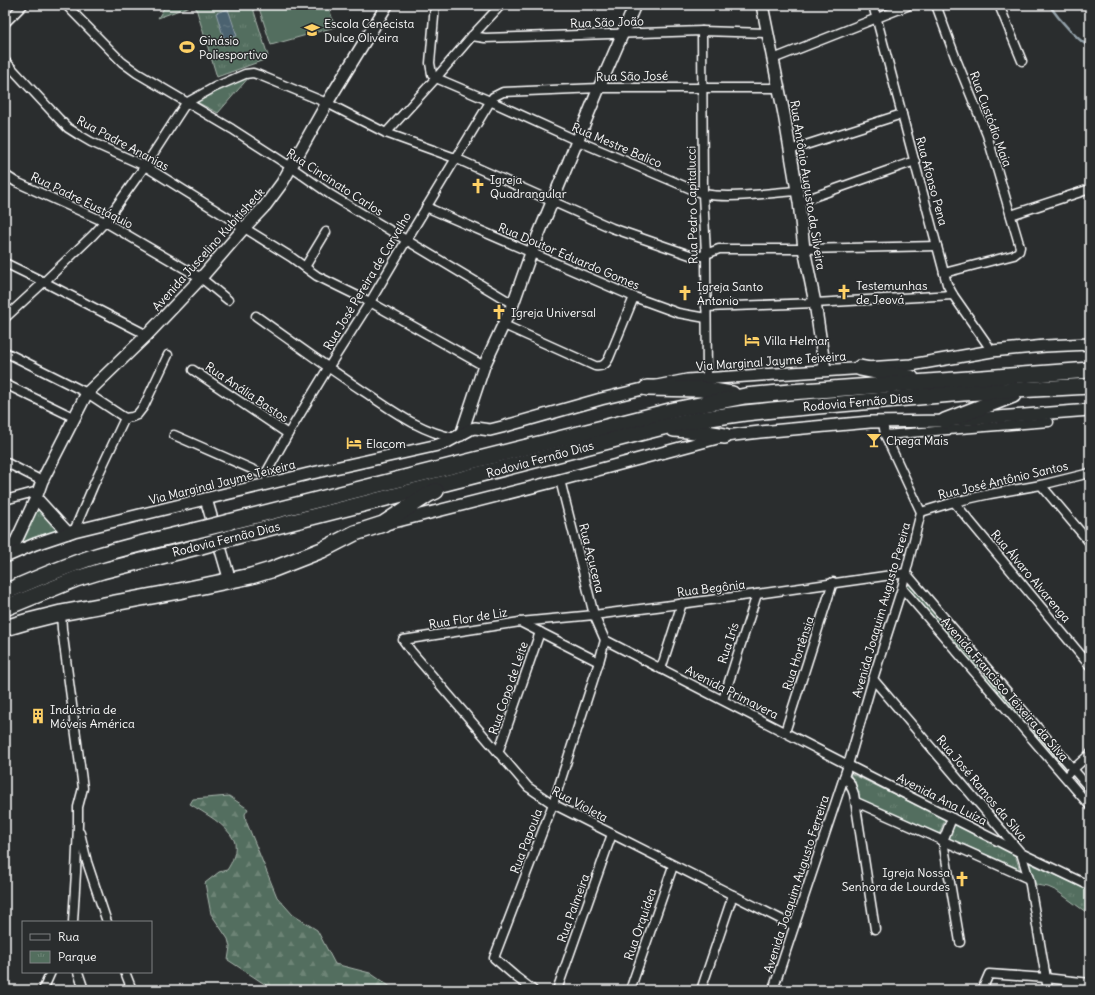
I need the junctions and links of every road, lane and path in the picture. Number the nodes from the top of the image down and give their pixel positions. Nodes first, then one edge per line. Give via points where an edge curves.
1 (23, 5) edge
2 (66, 5) edge
3 (387, 5) edge
4 (435, 5) edge
5 (501, 5) edge
6 (635, 5) edge
7 (762, 5) edge
8 (874, 5) edge
9 (910, 5) edge
10 (936, 5) edge
11 (999, 5) edge
12 (877, 18) junction
13 (5, 23) edge
14 (702, 31) junction
15 (767, 33) junction
16 (623, 34) junction
17 (472, 36) junction
18 (773, 59) junction
19 (5, 61) edge
20 (1022, 61) dead end
21 (436, 78) junction
22 (703, 87) junction
23 (599, 88) junction
24 (778, 88) junction
25 (490, 101) junction
26 (186, 103) junction
27 (327, 103) junction
28 (902, 114) junction
29 (386, 133) junction
30 (578, 141) junction
31 (790, 150) junction
32 (456, 158) junction
33 (915, 161) junction
34 (145, 166) junction
35 (291, 167) junction
36 (5, 175) edge
37 (1090, 189) edge
38 (702, 194) junction
39 (798, 197) junction
40 (553, 201) junction
41 (426, 207) junction
42 (1011, 215) junction
43 (105, 222) junction
44 (244, 228) junction
45 (326, 232) dead end
46 (406, 240) junction
47 (937, 246) junction
48 (804, 249) junction
49 (531, 253) junction
50 (706, 254) junction
51 (5, 263) edge
52 (305, 268) junction
53 (944, 274) junction
54 (201, 278) junction
55 (44, 282) junction
56 (953, 295) junction
57 (634, 297) junction
58 (228, 300) dead end
59 (370, 302) junction
60 (816, 303) junction
61 (513, 304) junction
62 (706, 307) junction
63 (256, 316) dead end
64 (5, 318) edge
65 (706, 318) junction
66 (504, 325) junction
67 (147, 335) junction
68 (1090, 344) edge
69 (5, 352) edge
70 (992, 352) junction
71 (168, 355) dead end
72 (484, 366) junction
73 (328, 368) junction
74 (860, 368) junction
75 (193, 370) dead end
76 (825, 370) junction
77 (1090, 370) edge
78 (707, 378) junction
79 (929, 382) junction
80 (5, 384) edge
81 (1090, 386) edge
82 (646, 388) junction
83 (1027, 389) junction
84 (87, 393) junction
85 (745, 396) junction
86 (1090, 410) edge
87 (75, 418) junction
88 (125, 418) junction
89 (944, 421) junction
90 (883, 422) junction
91 (1049, 422) dead end
92 (659, 428) junction
93 (288, 434) junction
94 (174, 435) dead end
95 (885, 435) junction
96 (725, 436) junction
97 (455, 439) junction
98 (5, 462) edge
99 (1090, 473) edge
100 (465, 478) junction
101 (560, 480) junction
102 (1041, 485) junction
103 (39, 490) junction
104 (206, 499) junction
105 (5, 500) edge
106 (954, 502) junction
107 (921, 512) junction
108 (383, 524) junction
109 (71, 532) junction
110 (1090, 543) edge
111 (7, 555) edge
112 (906, 573) junction
113 (230, 581) junction
114 (833, 582) junction
115 (902, 588) junction
116 (5, 592) edge
117 (757, 594) junction
118 (682, 603) junction
119 (5, 608) edge
120 (61, 613) junction
121 (594, 615) junction
122 (520, 622) junction
123 (5, 628) edge
124 (540, 632) junction
125 (402, 640) joint
126 (605, 640) junction
127 (599, 662) junction
128 (1090, 666) edge
129 (986, 668) junction
130 (661, 669) junction
131 (977, 675) junction
132 (873, 679) junction
133 (723, 700) junction
134 (1034, 723) junction
135 (1025, 731) junction
136 (785, 732) junction
137 (498, 753) junction
138 (1090, 754) edge
139 (848, 765) junction
140 (1073, 769) junction
141 (1065, 776) junction
142 (844, 777) junction
143 (841, 785) joint
144 (1090, 789) edge
145 (856, 802) junction
146 (553, 804) junction
147 (1090, 806) edge
148 (952, 818) junction
149 (78, 825) junction
150 (612, 834) junction
151 (943, 841) junction
152 (1020, 853) junction
153 (673, 866) junction
154 (1029, 879) junction
155 (1090, 886) edge
156 (733, 895) junction
157 (73, 921) edge
158 (107, 921) edge
159 (794, 926) junction
160 (875, 929) dead end
161 (960, 942) dead end
162 (51, 973) edge
163 (78, 973) edge
164 (125, 973) edge
165 (1046, 978) junction
166 (1090, 983) edge
167 (43, 990) edge
168 (84, 990) edge
169 (132, 990) edge
170 (533, 990) edge
171 (557, 990) edge
172 (630, 990) edge
173 (701, 990) edge
174 (773, 990) edge
175 (982, 990) edge
176 (1048, 990) edge

1 - 13 street
2 - 26 street, Rua Cincinato Carlos via 122,62
3 - 27 main road, Avenida Juscelino Kubitisheck
4 - 21 street via 430,63 432,74
5 - 17 street
6 - 16 main road
7 - 15 main road, Rua Antônio Augusto da Silveira
8 - 12 street, Rua Afonso Pena
9 - 12 street
10 - 42 street, Rua Custódio Maia via 987,134
11 - 20 street
12 - 18 street
12 - 28 street, Rua Afonso Pena
14 - 15 street, Rua São João
14 - 16 street, Rua São João
14 - 22 street, Rua Pedro Capitalucci
15 - 18 main road, Rua Antônio Augusto da Silveira
16 - 17 street, Rua São João via 485,38
16 - 23 main road
17 - 21 street
18 - 24 main road, Rua Antônio Augusto da Silveira
19 - 34 street, Rua Padre Ananias via 68,128 91,142
21 - 25 street, Rua Mestre Balico
21 - 29 street
22 - 23 street, Rua São José
22 - 24 street, Rua São José
22 - 38 street, Rua Pedro Capitalucci
23 - 25 street, Rua São José via 503,92
23 - 30 main road
24 - 31 main road, Rua Antônio Augusto da Silveira
25 - 30 street, Rua Mestre Balico
25 - 32 street, Rua José Pereira de Carvalho
26 - 27 street via 248,73 259,75
26 - 34 street
26 - 35 street, Rua Cincinato Carlos
27 - 29 street
27 - 35 main road, Avenida Juscelino Kubitisheck
28 - 31 street
28 - 33 street, Rua Afonso Pena
29 - 32 street
30 - 38 street, Rua Mestre Balico
30 - 40 main road
31 - 39 main road, Rua Antônio Augusto da Silveira
32 - 40 street
32 - 41 street, Rua José Pereira de Carvalho
33 - 39 street, Rua Mestre Balico
33 - 47 street, Rua Afonso Pena
34 - 43 street
34 - 44 street, Rua Padre Ananias
35 - 44 main road, Avenida Juscelino Kubitisheck via 265,206
35 - 46 street, Rua Cincinato Carlos via 331,195
36 - 43 street, Rua Padre Eustáquio
37 - 42 street
38 - 39 street, Rua Mestre Balico
38 - 50 street, Rua Pedro Capitalucci
39 - 48 main road, Rua Antônio Augusto da Silveira
40 - 49 main road
40 - 50 street via 612,228 683,253 697,256
41 - 46 street, Rua José Pereira de Carvalho
41 - 49 street, Rua Doutor Eduardo Gomes
42 - 53 street, Rua Custódio Maia via 1019,242 1019,252
43 - 54 street, Rua Padre Eustáquio
43 - 55 street
44 - 52 street, Rua Padre Ananias
44 - 54 main road, Avenida Juscelino Kubitisheck
45 - 52 street
46 - 59 street, Rua José Pereira de Carvalho
46 - 61 street, Rua Cincinato Carlos
47 - 48 street
47 - 53 street, Rua Afonso Pena
48 - 50 street via 719,249
48 - 60 main road, Rua Antônio Augusto da Silveira
49 - 57 street, Rua Doutor Eduardo Gomes
49 - 61 main road
50 - 62 street, Rua Pedro Capitalucci
51 - 55 street
52 - 59 street, Rua Padre Ananias
53 - 56 street, Rua Afonso Pena
54 - 58 street, Rua Padre Eustáquio
54 - 67 main road, Avenida Juscelino Kubitisheck
55 - 64 street
55 - 67 street
56 - 60 street
56 - 70 street, Rua Afonso Pena
57 - 65 street, Rua Doutor Eduardo Gomes via 678,313
57 - 66 street via 607,362 600,367
59 - 72 street, Rua Padre Ananias
59 - 73 street, Rua José Pereira de Carvalho
60 - 62 street
60 - 76 main road, Rua Antônio Augusto da Silveira
61 - 66 main road
62 - 65 street, Rua Pedro Capitalucci
63 - 73 street
65 - 78 street, Rua Pedro Capitalucci
66 - 72 main road
67 - 84 main road, Avenida Juscelino Kubitisheck
68 - 70 main road, Via Marginal Jayme Teixeira
69 - 84 street
70 - 74 main road, Via Marginal Jayme Teixeira via 911,365
71 - 88 street via 144,406 132,417
72 - 97 main road
73 - 93 street, Rua José Pereira de Carvalho
73 - 97 street via 401,417
74 - 76 main road, Via Marginal Jayme Teixeira
74 - 79 highway
75 - 93 street, Rua Anália Bastos
76 - 78 main road, Via Marginal Jayme Teixeira
77 - 79 highway, Rodovia Fernão Dias
78 - 82 main road, Via Marginal Jayme Teixeira
79 - 85 highway, Rodovia Fernão Dias
80 - 87 street
81 - 83 highway, Rodovia Fernão Dias
82 - 85 highway via 701,389
82 - 97 main road, Via Marginal Jayme Teixeira via 490,430 475,428
83 - 89 highway
83 - 92 highway, Rodovia Fernão Dias via 745,412
84 - 87 main road, Avenida Juscelino Kubitisheck
84 - 88 street
85 - 116 highway, Rodovia Fernão Dias, bridge via 659,413 144,543 96,557
86 - 89 main road
87 - 103 main road, Avenida Juscelino Kubitisheck
88 - 109 street
89 - 90 main road
90 - 95 street, Avenida Joaquim Augusto Pereira
90 - 96 main road
91 - 95 street
92 - 96 highway
92 - 100 highway, Rodovia Fernão Dias
93 - 94 street, Rua José Pereira de Carvalho via 265,475
95 - 107 street, Avenida Joaquim Augusto Pereira
96 - 101 main road
97 - 104 main road, Via Marginal Jayme Teixeira
98 - 103 street
99 - 102 street, Rua José Antônio Santos
100 - 108 highway via 429,494
100 - 119 highway, Rodovia Fernão Dias, bridge via 102,571
101 - 108 main road
101 - 121 street, Rua Açucena
102 - 106 street, Rua José Antônio Santos
102 - 110 street
103 - 105 street
103 - 109 main road
103 - 111 main road, Avenida Juscelino Kubitisheck
104 - 109 main road, Via Marginal Jayme Teixeira
104 - 113 main road
106 - 107 street, Rua José Antônio Santos
106 - 128 street, Rua Álvaro Alvarenga
107 - 112 street, Avenida Joaquim Augusto Pereira
108 - 113 highway via 355,533 322,550 271,570
109 - 111 main road, Via Marginal Jayme Teixeira
112 - 114 street, Rua Begônia
112 - 115 street, Avenida Joaquim Augusto Pereira
112 - 129 street, Avenida Francisco Teixeira da Silva
113 - 120 highway
114 - 117 street, Rua Begônia
114 - 136 street, Rua Hortênsia
115 - 131 street, Avenida Francisco Teixeira da Silva
115 - 132 street, Avenida Joaquim Augusto Pereira
117 - 118 street, Rua Begônia
117 - 133 street, Rua Irís
118 - 121 street, Rua Begônia
118 - 130 street
120 - 123 highway
120 - 149 street via 83,788 78,807
121 - 122 street, Rua Begônia
121 - 126 street, Rua Açucena
122 - 124 street, Rua Flor de Liz
122 - 125 street, Rua Flor de Liz
124 - 127 street, Rua Flor de Liz
124 - 137 street, Rua Copo de Leite
125 - 137 street, Rua Violeta
126 - 127 street, Rua Papoula
126 - 130 street, Avenida Primavera
127 - 146 street, Rua Papoula
129 - 131 street
129 - 134 street, Avenida Francisco Teixeira da Silva
130 - 133 street, Avenida Primavera
131 - 135 street, Avenida Francisco Teixeira da Silva
132 - 139 street, Avenida Joaquim Augusto Pereira
132 - 152 street, Rua José Ramos da Silva
133 - 136 street, Avenida Primavera
134 - 135 street
134 - 140 street, Avenida Francisco Teixeira da Silva
135 - 141 street, Avenida Francisco Teixeira da Silva
136 - 139 street, Avenida Primavera
137 - 146 street, Rua Violeta via 528,787
138 - 140 street
139 - 142 street, Avenida Joaquim Augusto Pereira
139 - 148 street, Avenida Ana Luíza
140 - 141 street
140 - 144 street, Avenida Francisco Teixeira da Silva
141 - 147 street, Avenida Francisco Teixeira da Silva
142 - 143 street, Avenida Joaquim Augusto Pereira
142 - 145 street via 853,788
143 - 159 street, Avenida Joaquim Augusto Ferreira
145 - 151 street
145 - 160 street
146 - 150 street, Rua Violeta
146 - 170 street, Rua Papoula via 494,958
148 - 151 street
148 - 152 street, Avenida Ana Luíza
149 - 157 street
149 - 158 street
150 - 153 street, Rua Violeta
150 - 171 street, Rua Palmeira
151 - 154 street
151 - 161 street
152 - 154 street, Rua José Ramos da Silva
152 - 155 street, Avenida Ana Luíza
153 - 156 street, Rua Violeta
153 - 172 street, Rua Orquídea
154 - 165 street, Rua José Ramos da Silva
156 - 159 street, Rua Violeta
156 - 173 street
159 - 174 street, Avenida Joaquim Augusto Ferreira
162 - 167 street
163 - 168 street
164 - 169 street
165 - 166 street
165 - 175 street via 989,974
165 - 176 street, Rua José Ramos da Silva

